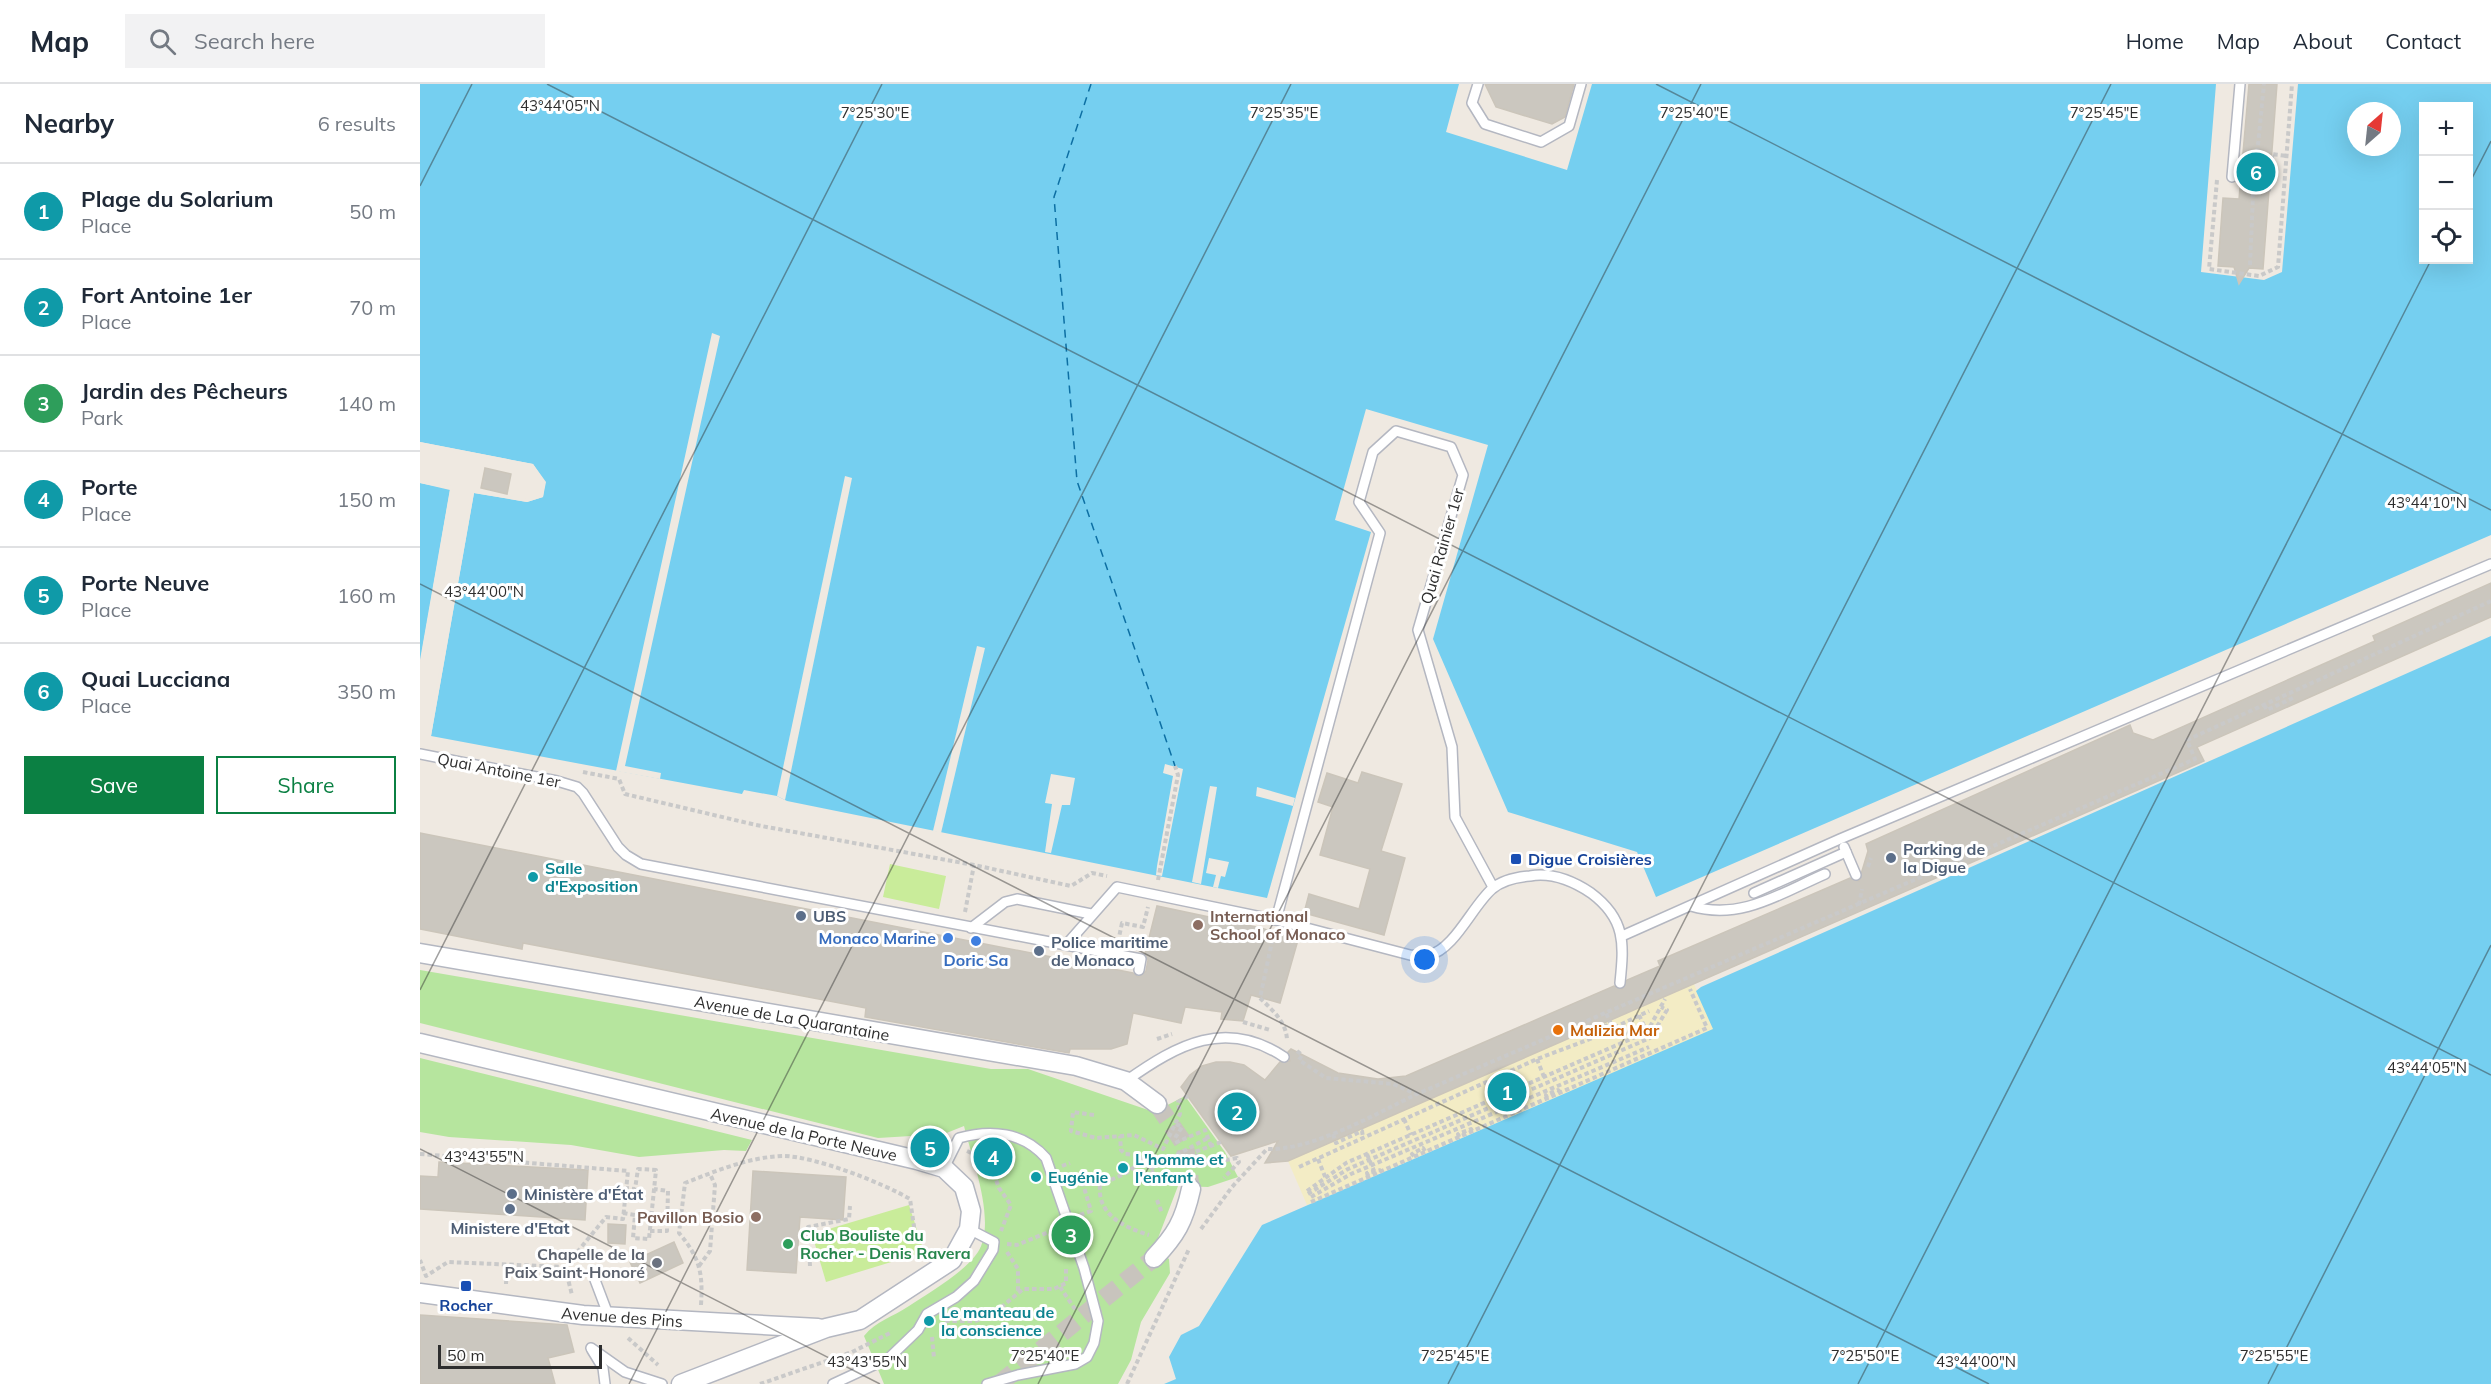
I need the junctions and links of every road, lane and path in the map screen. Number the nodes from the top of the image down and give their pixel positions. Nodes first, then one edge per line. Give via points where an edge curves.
1 (1478, 84) edge
2 (1581, 84) edge
3 (2240, 84) edge
4 (2264, 84) edge
5 (2292, 84) edge
6 (2287, 156) junction
7 (2232, 177) joint
8 (2254, 188) junction
9 (2250, 265) dead end
10 (2491, 564) edge
11 (2491, 601) edge
12 (2294, 698) dead end
13 (2264, 705) junction
14 (420, 754) edge
15 (1175, 766) dead end
16 (619, 779) dead end
17 (1840, 839) junction
18 (1846, 852) junction
19 (974, 865) junction
20 (1826, 874) dead end
21 (1856, 875) dead end
22 (1115, 877) dead end
23 (1493, 888) junction
24 (1151, 893) junction
25 (1754, 893) dead end
26 (1691, 906) junction
27 (1091, 914) junction
28 (1276, 920) junction
29 (967, 927) junction
30 (1623, 936) junction
31 (1066, 945) junction
32 (420, 953) edge
33 (1115, 954) junction
34 (1139, 970) dead end
35 (1620, 983) dead end
36 (1690, 989) dead end
37 (1665, 999) dead end
38 (1661, 1007) junction
39 (1649, 1011) dead end
40 (1606, 1013) junction
41 (1639, 1015) junction
42 (1647, 1032) junction
43 (1647, 1039) junction
44 (1590, 1040) junction
45 (1287, 1041) dead end
46 (420, 1043) edge
47 (1650, 1050) junction
48 (1302, 1055) dead end
49 (1284, 1057) dead end
50 (1588, 1058) junction
51 (1537, 1059) junction
52 (1591, 1064) junction
53 (1594, 1072) junction
54 (1603, 1074) junction
55 (1544, 1077) junction
56 (1590, 1080) junction
57 (1126, 1081) junction
58 (1547, 1083) junction
59 (1550, 1091) junction
60 (1560, 1092) junction
61 (1417, 1094) junction
62 (1188, 1096) dead end
63 (1501, 1096) junction
64 (1547, 1098) junction
65 (1504, 1102) junction
66 (1157, 1104) tunnel mouth
67 (1507, 1110) junction
68 (1515, 1112) junction
69 (1094, 1115) dead end
70 (1457, 1115) junction
71 (1504, 1117) junction
72 (1404, 1119) junction
73 (1460, 1121) junction
74 (1176, 1124) junction
75 (1463, 1129) junction
76 (1472, 1131) junction
77 (1333, 1134) junction
78 (1411, 1135) junction
79 (1120, 1136) junction
80 (1364, 1137) junction
81 (1458, 1137) junction
82 (1208, 1138) junction
83 (1413, 1140) junction
84 (1221, 1142) dead end
85 (955, 1146) junction
86 (1211, 1146) junction
87 (1417, 1148) junction
88 (1425, 1151) junction
89 (420, 1154) edge
90 (1367, 1154) junction
91 (1414, 1156) junction
92 (1318, 1159) junction
93 (1153, 1160) dead end
94 (1370, 1160) junction
95 (1372, 1165) junction
96 (1299, 1167) dead end
97 (944, 1168) junction
98 (1150, 1169) junction
99 (1374, 1171) junction
100 (1382, 1171) junction
101 (710, 1174) junction
102 (1160, 1175) dead end
103 (1368, 1176) junction
104 (1325, 1177) junction
105 (1224, 1178) dead end
106 (1100, 1185) junction
107 (1329, 1187) junction
108 (626, 1188) junction
109 (1191, 1189) tunnel mouth
110 (654, 1190) junction
111 (1337, 1190) junction
112 (1326, 1195) junction
113 (1309, 1196) junction
114 (1157, 1200) dead end
115 (1161, 1205) dead end
116 (850, 1206) dead end
117 (667, 1211) junction
118 (682, 1211) junction
119 (623, 1214) junction
120 (713, 1216) junction
121 (738, 1219) dead end
122 (1066, 1219) junction
123 (969, 1229) junction
124 (650, 1231) junction
125 (1054, 1231) junction
126 (1150, 1235) dead end
127 (1195, 1237) dead end
128 (1058, 1241) dead end
129 (994, 1242) junction
130 (1190, 1247) dead end
131 (1154, 1258) tunnel mouth
132 (420, 1260) edge
133 (1065, 1262) dead end
134 (507, 1264) junction
135 (810, 1266) dead end
136 (920, 1266) dead end
137 (565, 1267) junction
138 (699, 1267) junction
139 (595, 1280) dead end
140 (506, 1284) dead end
141 (1060, 1287) junction
142 (1017, 1291) junction
143 (420, 1293) edge
144 (573, 1296) dead end
145 (701, 1305) dead end
146 (1077, 1312) dead end
147 (927, 1314) junction
148 (609, 1317) junction
149 (826, 1328) junction
150 (622, 1333) dead end
151 (660, 1367) dead end
152 (605, 1384) edge
153 (662, 1384) edge
154 (681, 1384) edge
155 (760, 1384) edge
156 (832, 1384) edge
157 (987, 1384) edge
158 (1127, 1384) edge

1 - 2 lane via 1472,103 1485,124 1541,142 1569,126
3 - 7 lane
4 - 8 path
5 - 6 path
6 - 7 path via 2278,267 2265,274 2208,269 2217,176
6 - 8 path via 2272,153 2269,190
8 - 9 path
10 - 17 lane
11 - 13 path
12 - 13 path via 2267,710
13 - 40 path via 2187,740 2195,759
14 - 29 lane, Quai Antoine 1er via 577,787 618,847 641,864
15 - 24 path via 1178,775 1162,863
16 - 19 path via 625,794 756,825
17 - 18 lane
17 - 26 lane
18 - 21 lane
18 - 25 lane
19 - 22 path via 1071,886 1092,873
19 - 29 path
20 - 26 lane via 1740,910 1715,912
23 - 28 lane via 1448,943 1430,955 1410,955
23 - 28 lane, Quai Rainier 1er via 1455,817 1452,747 1418,630 1463,475 1451,447 1396,431 1373,452 1359,502 1380,533
23 - 30 lane via 1514,878 1557,876 1579,885 1601,901
24 - 27 lane via 1117,886
24 - 28 lane
24 - 33 path via 1143,927 1122,923
26 - 30 lane
27 - 29 lane via 1017,899 1005,902
27 - 31 lane
28 - 45 path via 1260,998 1280,1019 1287,1031
29 - 31 lane
30 - 35 lane
31 - 33 lane
32 - 57 street, Avenue de La Quarantaine via 1076,1066
33 - 34 lane via 1141,959
36 - 47 path via 1707,1028
37 - 38 path
38 - 42 path
38 - 43 path via 1668,1010
39 - 41 path
40 - 44 path via 1611,1024 1588,1032
40 - 61 path
41 - 42 path
41 - 44 path
42 - 50 path
43 - 47 path
43 - 52 path
44 - 51 path
46 - 97 street, Avenue de la Porte Neuve
47 - 53 path
47 - 54 path
48 - 61 path via 1299,1060 1326,1078 1393,1084
49 - 57 lane via 1254,1040 1222,1036 1186,1046
50 - 52 path
50 - 55 path
51 - 55 path
51 - 72 path
52 - 53 path
52 - 58 path
53 - 54 path
53 - 56 path via 1588,1077
53 - 59 path
54 - 56 path
55 - 63 path
56 - 60 path
57 - 66 street, Avenue de La Quarantaine
58 - 59 path
58 - 65 path
59 - 60 path
59 - 64 path
59 - 67 path
60 - 64 path
61 - 77 path
62 - 74 path via 1178,1102 1180,1114
63 - 65 path
63 - 70 path
64 - 68 path
65 - 67 path
65 - 73 path
67 - 68 path
67 - 71 path
67 - 75 path
68 - 71 path
69 - 79 path via 1073,1112 1071,1131 1096,1138
70 - 73 path
70 - 78 path
71 - 76 path
72 - 78 path
72 - 80 path
73 - 75 path
73 - 83 path
74 - 79 path via 1163,1149 1134,1135
74 - 82 path via 1182,1127 1175,1138 1177,1142 1204,1130
75 - 76 path
75 - 81 path
75 - 87 path
76 - 81 path
77 - 80 path via 1336,1143 1362,1131
77 - 127 path via 1268,1149 1232,1187
78 - 90 path
79 - 106 path via 1121,1150 1143,1160
80 - 92 path
81 - 88 path
82 - 86 path
82 - 98 path
83 - 87 path
83 - 94 path
84 - 86 path
85 - 97 lane
85 - 122 lane via 959,1138 989,1132 1032,1144 1046,1158
85 - 129 path via 988,1161 1011,1205
86 - 105 path via 1196,1152 1200,1165 1237,1158 1239,1162
87 - 88 path
87 - 91 path
87 - 95 path
88 - 91 path
89 - 108 path via 628,1171
90 - 94 path
90 - 104 path
91 - 100 path
92 - 96 path
92 - 104 path
93 - 98 path via 1147,1165
94 - 95 path
94 - 107 path
95 - 99 path
95 - 107 path
97 - 123 street via 964,1187 971,1211
98 - 102 path via 1157,1178
99 - 100 path
99 - 103 path
100 - 103 path
101 - 118 path via 685,1183
101 - 120 path via 714,1185
101 - 136 path via 763,1158 785,1156 852,1173 893,1189 910,1199
103 - 111 path
104 - 107 path
104 - 113 path
106 - 122 path via 1088,1177 1083,1184 1091,1211
106 - 126 path via 1099,1198 1107,1213
107 - 111 path
107 - 112 path
107 - 113 path
108 - 110 path via 635,1190 638,1169 656,1170
108 - 119 path
109 - 131 street via 1186,1213 1174,1237
110 - 117 path via 668,1191
110 - 124 path
111 - 112 path
112 - 113 path
114 - 115 path
116 - 135 path via 849,1219 808,1227
117 - 118 path
117 - 124 path via 667,1232
118 - 138 path via 679,1233 694,1251
119 - 124 path via 635,1215 633,1238 649,1239
119 - 137 path via 623,1219 606,1217
120 - 121 path
120 - 138 path via 710,1251
122 - 125 path
122 - 157 lane via 1098,1321 1087,1358
123 - 129 lane
123 - 149 street via 952,1260 860,1320
125 - 128 path
125 - 129 path via 1017,1245
129 - 142 path via 1014,1259 1018,1269
129 - 147 lane via 974,1281
130 - 158 path
132 - 134 path via 426,1276 448,1262
133 - 141 path via 1066,1283
134 - 137 path
134 - 140 path
137 - 144 path
138 - 145 path
139 - 148 lane
141 - 142 path
141 - 146 path
142 - 147 path via 992,1315 975,1321 954,1323
143 - 148 street, Avenue des Pins
147 - 155 path via 852,1352
147 - 156 lane via 918,1330 889,1358
148 - 149 street, Avenue des Pins
149 - 154 street
150 - 151 path
152 - 153 lane via 603,1368 591,1348 625,1372

